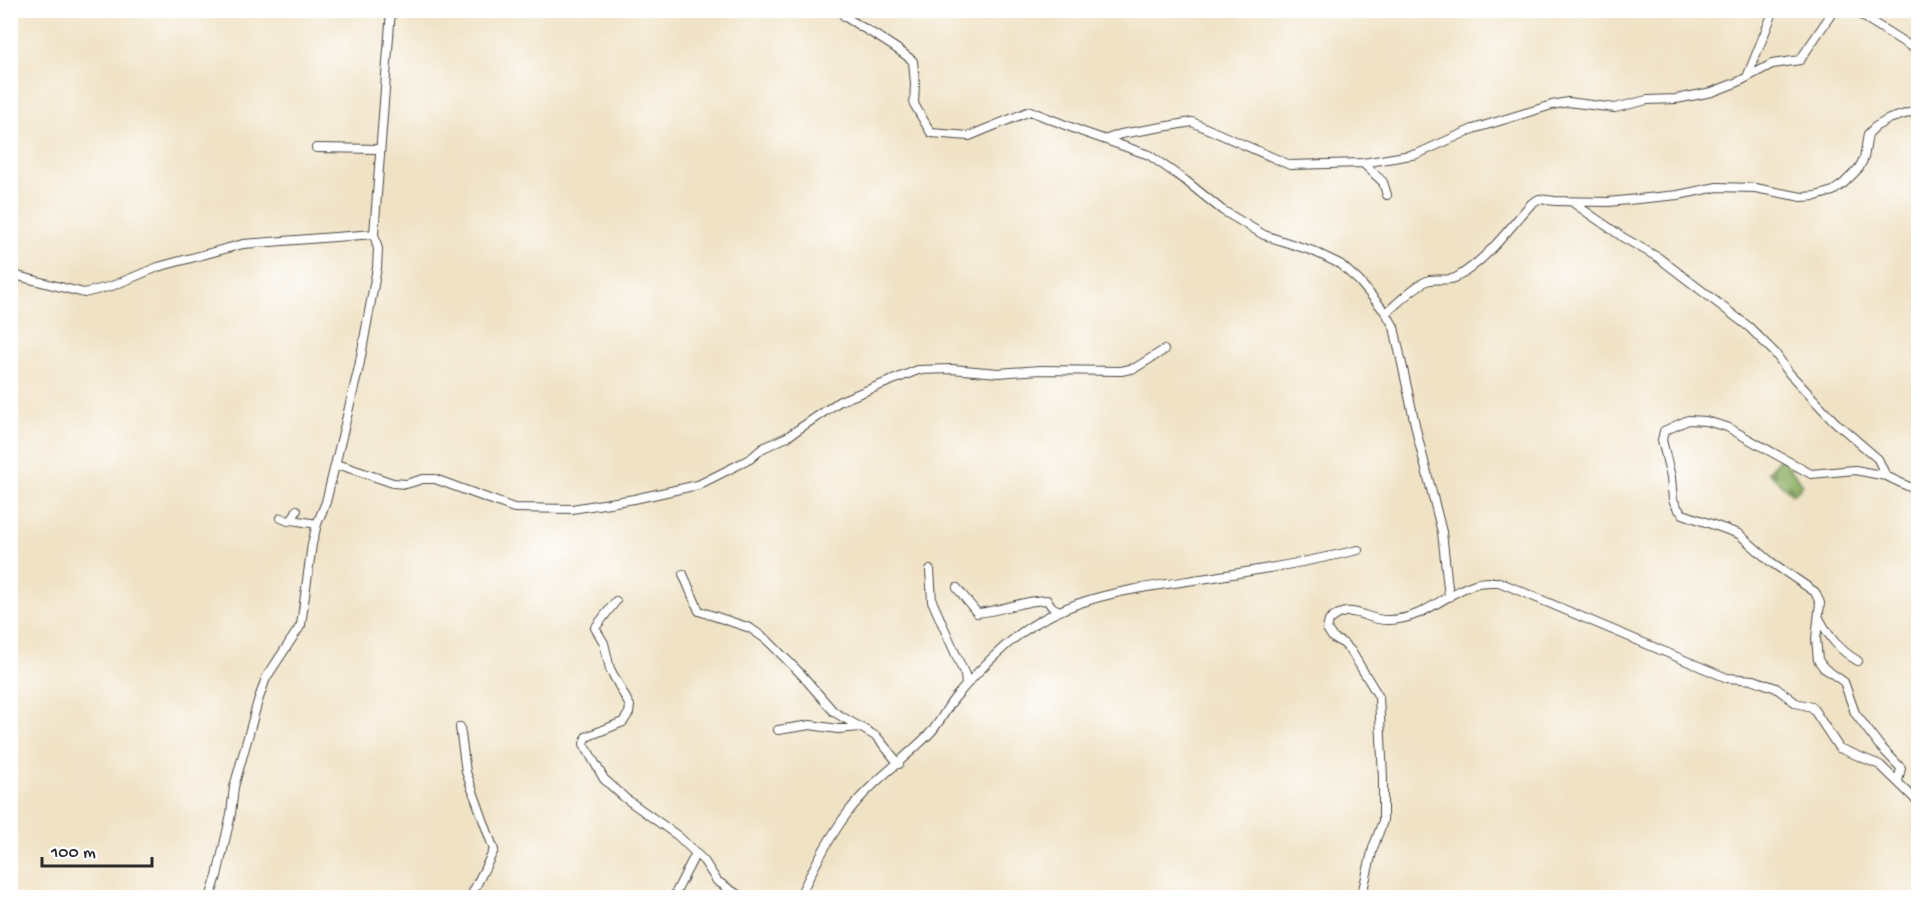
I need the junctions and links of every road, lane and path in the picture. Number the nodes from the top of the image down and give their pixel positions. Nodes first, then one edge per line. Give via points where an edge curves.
1 (391, 10) edge
2 (844, 10) edge
3 (1774, 10) edge
4 (1834, 10) edge
5 (1853, 10) edge
6 (1918, 51) edge
7 (1747, 77) junction
8 (1918, 110) edge
9 (1107, 139) junction
10 (316, 148) dead end
11 (380, 149) junction
12 (1363, 163) junction
13 (1386, 195) dead end
14 (1571, 201) junction
15 (374, 234) junction
16 (10, 260) edge
17 (11, 274) edge
18 (1386, 313) junction
19 (1164, 350) dead end
20 (334, 469) junction
21 (1886, 476) junction
22 (1918, 491) edge
23 (297, 510) dead end
24 (281, 518) dead end
25 (292, 520) junction
26 (317, 524) junction
27 (1358, 550) dead end
28 (930, 570) dead end
29 (683, 574) dead end
30 (957, 588) dead end
31 (1449, 597) junction
32 (616, 601) dead end
33 (1057, 610) junction
34 (1818, 617) junction
35 (1858, 661) dead end
36 (966, 685) junction
37 (860, 727) junction
38 (460, 728) dead end
39 (778, 730) dead end
40 (899, 764) junction
41 (1898, 781) junction
42 (1918, 801) edge
43 (696, 854) junction
44 (210, 897) edge
45 (470, 897) edge
46 (673, 897) edge
47 (743, 897) edge
48 (799, 897) edge
49 (1361, 897) edge

1 - 11 street
2 - 9 street via 844,16 913,61 914,104 931,133 969,136 1030,111
3 - 7 street
4 - 7 street via 1800,60 1772,64
5 - 6 street
7 - 12 street via 1712,92 1615,108 1568,102 1552,105 1473,129 1417,154
8 - 14 street via 1875,127 1868,134 1859,168 1833,191 1802,197 1755,188 1717,187 1608,202
9 - 12 street via 1192,122 1290,165
9 - 18 street via 1149,155 1264,236 1340,264
10 - 11 street
11 - 15 street
12 - 13 street via 1383,182
14 - 18 street via 1539,199 1532,203 1479,262 1452,279 1423,283
14 - 21 street via 1659,258 1749,327 1834,421 1878,459
15 - 17 street via 243,244 158,267 84,294
15 - 20 street via 377,268 359,367
16 - 17 street
18 - 31 street via 1394,327 1442,532
19 - 20 street via 1135,368 1120,371 918,370 840,401 750,459 698,485 572,510 513,508 435,479 402,484 343,466
20 - 26 street
21 - 22 street
21 - 34 street via 1855,470 1811,474 1728,427 1706,421 1688,420 1664,431 1662,440 1678,509 1739,534 1815,592 1820,603
23 - 25 street
24 - 25 street
25 - 26 street
26 - 44 street via 301,625 266,678 258,701
27 - 33 street via 1102,595
28 - 36 street via 932,601
29 - 37 street via 699,611 750,628 767,640 834,712
30 - 33 street via 977,613 1036,600 1047,600
31 - 41 street via 1476,583 1499,582 1727,678 1754,680 1776,688 1796,703 1812,707 1839,748 1880,765
31 - 49 street via 1419,615 1389,620 1354,611 1342,612 1329,621 1327,628 1333,638 1351,651 1379,697 1383,820
32 - 43 street via 595,628 604,643 610,669 630,706 629,713 623,722 588,735 584,744 604,779
33 - 36 street via 1005,645
34 - 35 street via 1832,641
34 - 41 street via 1818,660 1844,682 1855,713 1901,768
36 - 40 street via 933,730
37 - 39 street via 810,725
37 - 40 street via 877,737
38 - 45 street via 465,772 494,850
40 - 48 street via 885,773 849,811
41 - 42 street
43 - 46 street
43 - 47 street via 717,881

